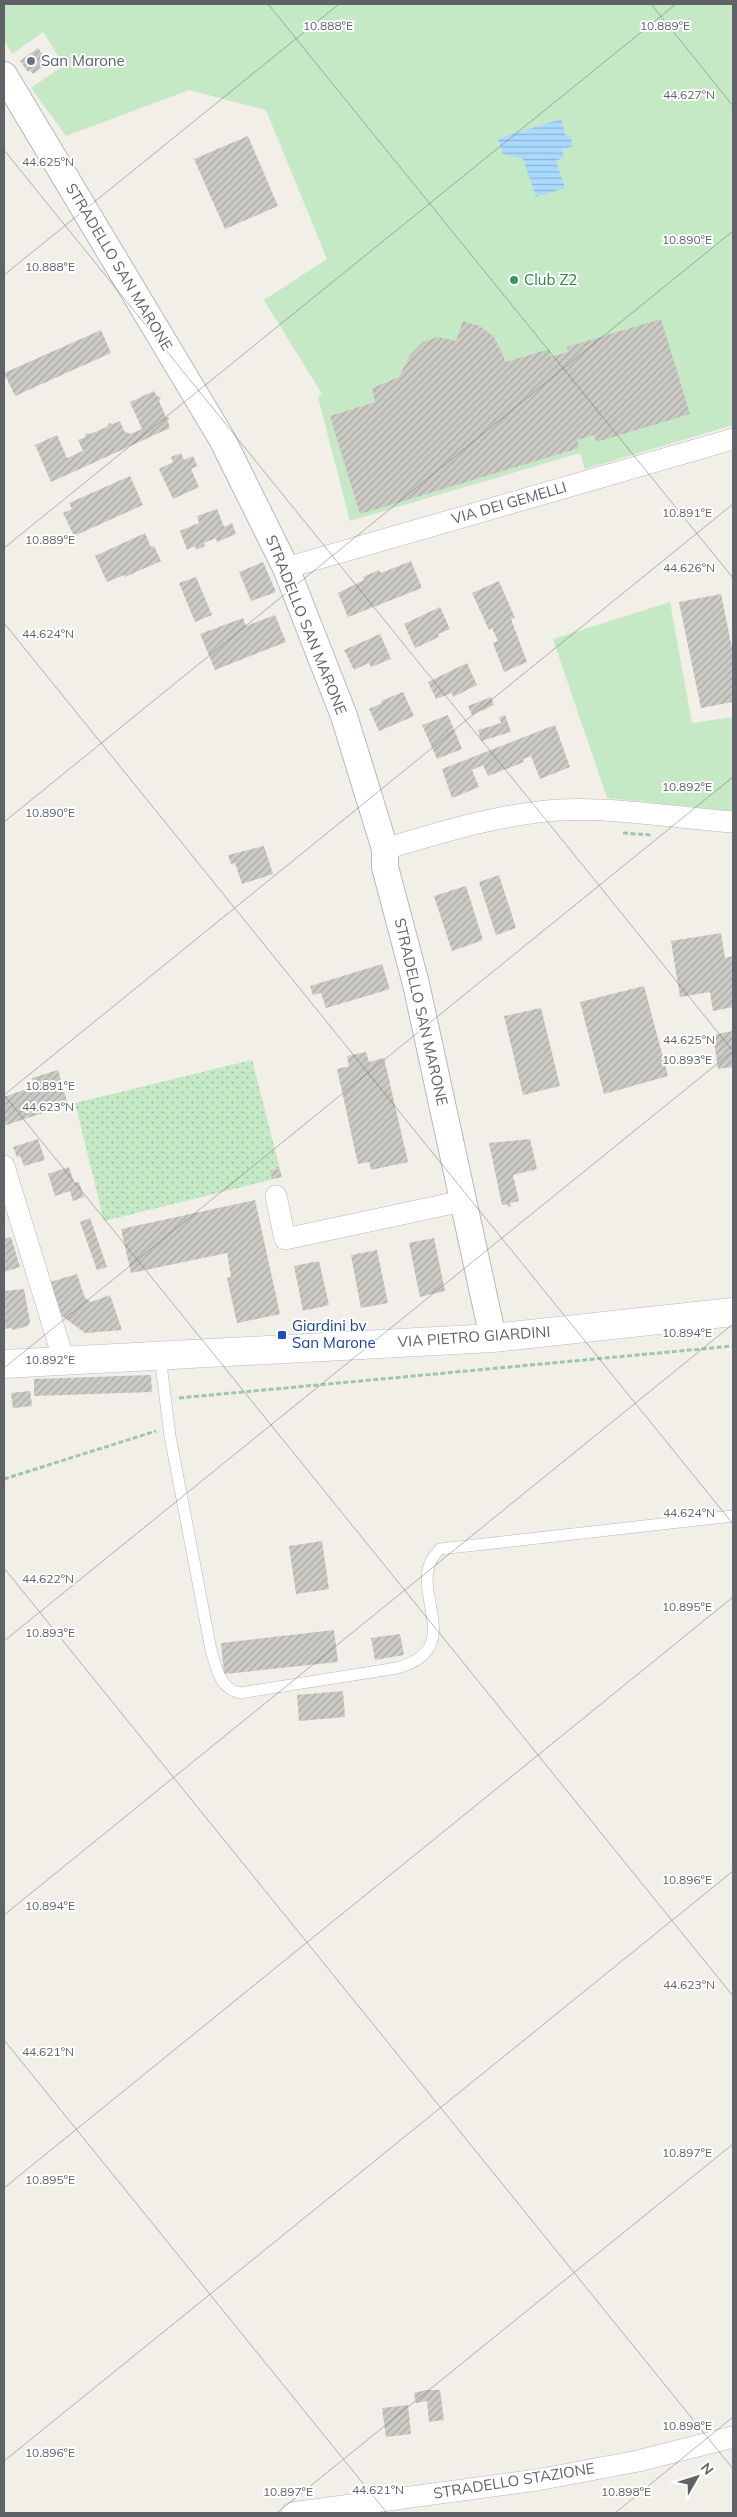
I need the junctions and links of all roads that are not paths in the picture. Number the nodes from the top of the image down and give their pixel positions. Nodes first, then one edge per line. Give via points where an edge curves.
1 (4, 75) edge
2 (733, 439) edge
3 (286, 568) junction
4 (733, 822) edge
5 (385, 849) junction
6 (4, 1166) edge
7 (276, 1196) dead end
8 (463, 1201) junction
9 (733, 1312) edge
10 (493, 1338) junction
11 (160, 1356) junction
12 (64, 1361) junction
13 (4, 1364) edge
14 (733, 1516) edge
15 (733, 2437) edge
16 (292, 2513) edge

1 - 3 street, STRADELLO SAN MARONE via 222,439
2 - 3 street, VIA DEI GEMELLI
3 - 5 street, STRADELLO SAN MARONE via 344,716
4 - 5 street via 558,810 455,828
5 - 8 street, STRADELLO SAN MARONE via 385,867 416,984
6 - 12 street
7 - 8 street via 285,1239
8 - 10 street, STRADELLO SAN MARONE
9 - 10 main road, VIA PIETRO GIARDINI
10 - 11 main road, VIA PIETRO GIARDINI
11 - 12 main road, VIA PIETRO GIARDINI
11 - 14 lane via 170,1436 211,1650 223,1684 230,1691 240,1693 414,1664 427,1653 434,1641 428,1571 433,1556 440,1549
12 - 13 main road, VIA PIETRO GIARDINI
15 - 16 street, STRADELLO STAZIONE via 638,2461 537,2480

